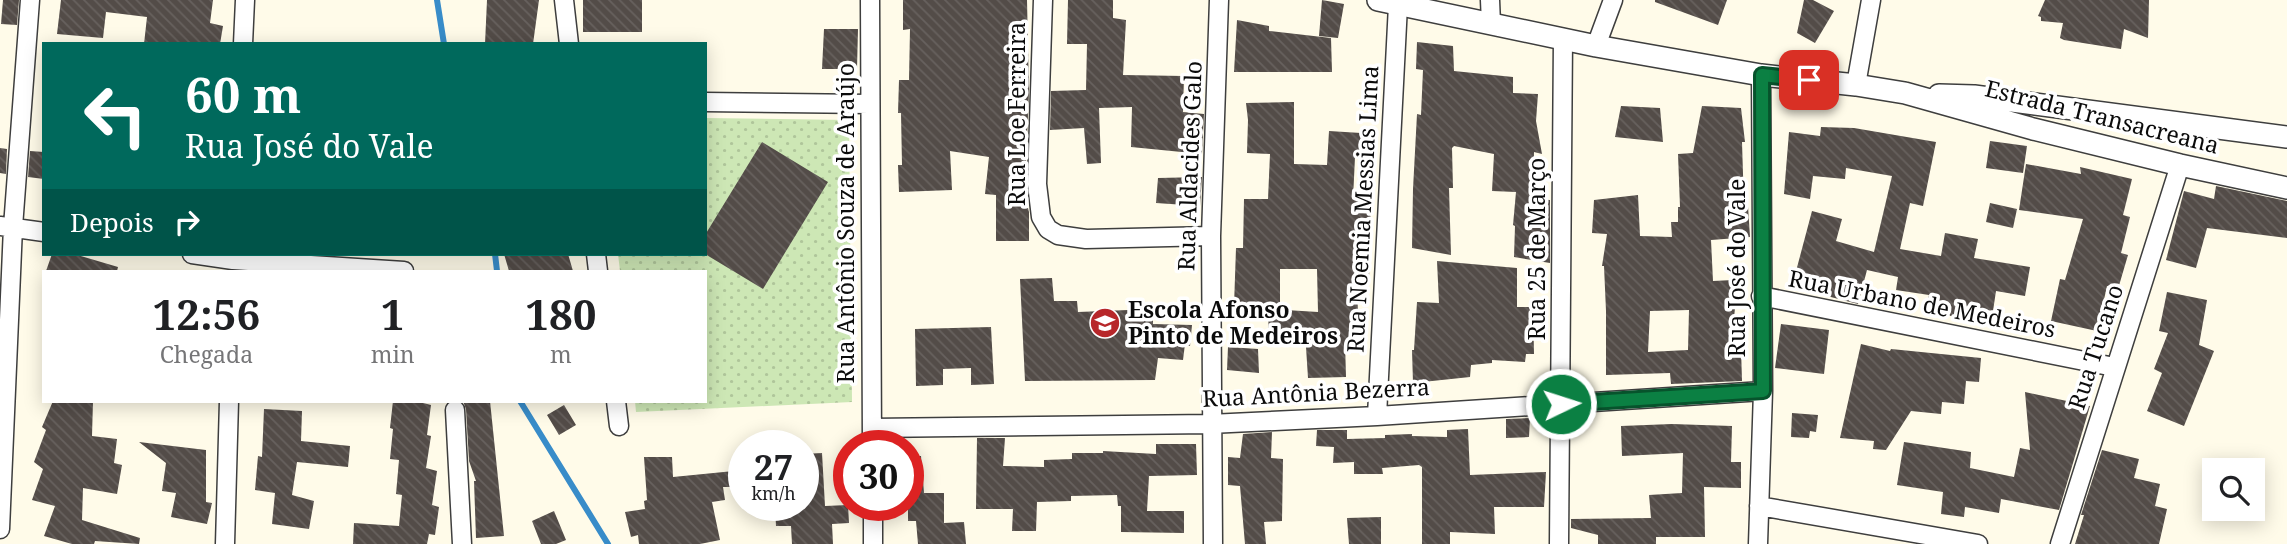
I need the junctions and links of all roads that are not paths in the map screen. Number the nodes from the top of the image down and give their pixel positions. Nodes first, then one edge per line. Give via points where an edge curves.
1 (30, 0) edge
2 (245, 0) edge
3 (564, 0) edge
4 (870, 0) edge
5 (1042, 0) edge
6 (1219, 0) edge
7 (1490, 0) edge
8 (1613, 0) edge
9 (1871, 0) edge
10 (1388, 2) edge
11 (1491, 24) junction
12 (1563, 38) junction
13 (243, 42) edge
14 (569, 42) edge
15 (1596, 46) junction
16 (1762, 75) junction
17 (1856, 85) junction
18 (1905, 93) junction
19 (707, 102) edge
20 (869, 104) junction
21 (2287, 137) edge
22 (2180, 165) junction
23 (2287, 188) edge
24 (7, 227) edge
25 (42, 232) edge
26 (1211, 236) junction
27 (202, 256) edge
28 (233, 262) edge
29 (385, 270) edge
30 (1761, 296) junction
31 (2114, 367) junction
32 (1763, 391) junction
33 (229, 403) edge
34 (616, 403) edge
35 (1561, 404) junction
36 (455, 411) dead end
37 (1377, 416) junction
38 (1210, 424) junction
39 (620, 426) dead end
40 (872, 430) edge
41 (924, 435) edge
42 (1759, 506) junction
43 (873, 521) edge
44 (0, 529) edge
45 (225, 544) edge
46 (462, 544) edge
47 (873, 544) edge
48 (1213, 544) edge
49 (1559, 544) edge
50 (1758, 544) edge
51 (1978, 544) edge
52 (2060, 544) edge

1 - 24 street
2 - 13 street
3 - 14 street
4 - 20 street, Rua Antônio Souza de Araújo
5 - 26 street, Rua Loe Ferreira via 1037,184 1041,217 1048,229 1086,239
6 - 26 street, Rua Aldacides Galo
7 - 11 street
8 - 15 street
9 - 17 street
10 - 11 street, Estrada Transacreana
10 - 37 street, Rua Noemia Messias Lima
11 - 12 street, Estrada Transacreana
12 - 15 street, Estrada Transacreana
12 - 35 street, Rua 25 de Março
15 - 16 street, Estrada Transacreana
16 - 17 street, Estrada Transacreana
16 - 30 street, Rua José do Vale
17 - 18 street, Estrada Transacreana
18 - 21 street, Estrada Transacreana via 1974,96
18 - 22 street, Estrada Transacreana
19 - 20 street
20 - 40 street, Rua Antônio Souza de Araújo
22 - 23 street, Estrada Transacreana
22 - 31 street, Rua Tucano
24 - 25 street
24 - 44 street
26 - 38 street, Rua Aldacides Galo
27 - 28 street
28 - 29 street
30 - 31 street, Rua Urbano de Medeiros
30 - 32 street, Rua José do Vale
31 - 52 street, Rua Tucano
32 - 35 street, Rua Antônia Bezerra
32 - 42 street, Rua José do Vale
33 - 45 street
34 - 39 street
35 - 37 street, Rua Antônia Bezerra
35 - 49 street, Rua 25 de Março
36 - 46 street
37 - 38 street, Rua Antônia Bezerra
38 - 41 street, Rua Antônia Bezerra
38 - 48 street, Rua Aldacides Galo
42 - 50 street, Rua José do Vale
42 - 51 street
43 - 47 street

